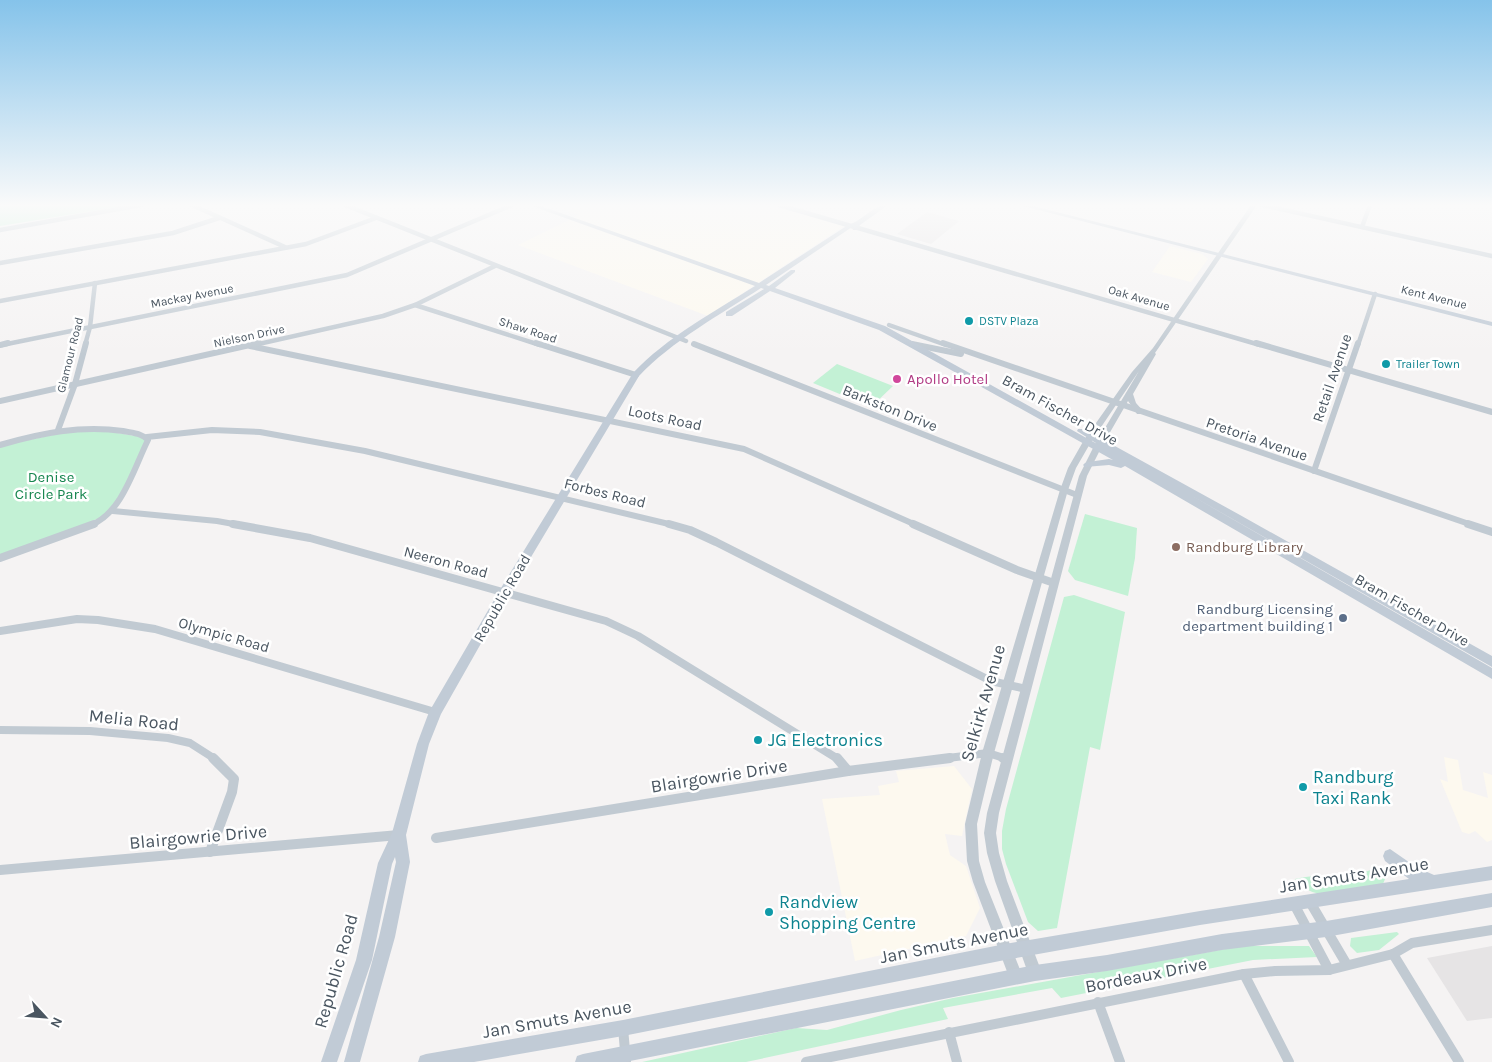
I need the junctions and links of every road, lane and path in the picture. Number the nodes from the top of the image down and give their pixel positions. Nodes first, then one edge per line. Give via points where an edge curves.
1 (49, 255) edge
2 (247, 255) edge
3 (395, 255) edge
4 (468, 255) edge
5 (679, 255) edge
6 (684, 255) edge
7 (813, 255) edge
8 (952, 255) edge
9 (1220, 255) joint
10 (0, 263) edge
11 (495, 266) junction
12 (95, 284) junction
13 (769, 285) junction
14 (1374, 294) junction
15 (0, 301) edge
16 (415, 305) junction
17 (1175, 320) junction
18 (1492, 324) edge
19 (889, 325) junction
20 (90, 327) junction
21 (687, 341) junction
22 (912, 344) junction
23 (0, 345) edge
24 (250, 346) junction
25 (927, 347) junction
26 (1155, 349) junction
27 (1015, 369) junction
28 (1349, 371) junction
29 (636, 375) junction
30 (74, 384) junction
31 (1130, 395) junction
32 (0, 401) edge
33 (1114, 403) junction
34 (1123, 406) junction
35 (1140, 412) junction
36 (1492, 412) edge
37 (608, 421) junction
38 (58, 430) junction
39 (147, 437) junction
40 (1089, 439) junction
41 (0, 445) edge
42 (1099, 445) junction
43 (1088, 465) junction
44 (1314, 471) junction
45 (1141, 473) junction
46 (1064, 490) junction
47 (1077, 494) junction
48 (562, 497) junction
49 (113, 511) junction
50 (1492, 532) edge
51 (0, 558) edge
52 (1039, 578) junction
53 (1054, 583) junction
54 (505, 592) junction
55 (0, 631) edge
56 (1492, 662) edge
57 (1492, 674) edge
58 (1008, 685) junction
59 (1026, 689) junction
60 (436, 712) junction
61 (0, 730) edge
62 (988, 754) junction
63 (1007, 759) junction
64 (848, 771) junction
65 (399, 835) junction
66 (436, 838) dead end
67 (210, 852) junction
68 (1390, 856) dead end
69 (0, 870) edge
70 (1492, 873) edge
71 (1437, 883) junction
72 (1492, 900) edge
73 (1310, 902) junction
74 (1294, 904) junction
75 (1326, 928) junction
76 (1492, 930) edge
77 (1308, 931) junction
78 (1026, 949) junction
79 (1006, 952) junction
80 (1393, 954) junction
81 (1347, 965) junction
82 (1329, 970) junction
83 (1035, 973) junction
84 (1244, 974) junction
85 (1016, 977) junction
86 (1098, 1002) junction
87 (622, 1028) junction
88 (949, 1032) junction
89 (625, 1058) edge
90 (329, 1062) edge
91 (352, 1062) edge
92 (426, 1062) edge
93 (583, 1062) edge
94 (806, 1062) edge
95 (957, 1062) edge
96 (1120, 1062) edge
97 (1289, 1062) edge
98 (1459, 1062) edge

1 - 10 street
2 - 12 street
3 - 20 street, Mackay Avenue via 347,275
4 - 11 street, Barkston Drive
5 - 13 main road, Bram Fischer Drive
6 - 13 main road, Bram Fischer Drive
7 - 13 main road, Republic Road
8 - 17 street, Oak Avenue
9 - 14 main road, Kent Avenue
9 - 17 street
11 - 16 street, Nielson Drive
11 - 21 street, Barkston Drive
12 - 15 street
12 - 20 street, Glamour Road
13 - 19 main road, Bram Fischer Drive
13 - 21 main road, Republic Road
13 - 22 main road, Bram Fischer Drive via 868,322
14 - 18 main road, Kent Avenue
14 - 28 street, Retail Avenue
16 - 24 street, Nielson Drive via 383,316
16 - 29 street, Shaw Road
17 - 26 street
17 - 28 street, Oak Avenue
19 - 25 main road, Bram Fischer Drive
19 - 27 street, Pretoria Avenue
20 - 23 street, Mackay Avenue
20 - 30 street, Glamour Road
21 - 29 main road, Republic Road via 647,363
21 - 46 street, Barkston Drive
22 - 25 street, Pretoria Avenue
22 - 40 main road, Bram Fischer Drive
24 - 30 street, Nielson Drive
24 - 37 street, Loots Road
25 - 27 street, Pretoria Avenue
25 - 40 main road, Bram Fischer Drive
26 - 31 street
26 - 33 street, Selkirk Avenue
27 - 33 street, Pretoria Avenue
28 - 36 street, Oak Avenue
28 - 44 street, Retail Avenue
29 - 37 main road, Republic Road
30 - 32 street, Nielson Drive
30 - 38 street, Glamour Road
31 - 34 street
31 - 35 street
33 - 34 street, Pretoria Avenue
33 - 40 street, Selkirk Avenue
34 - 35 street, Pretoria Avenue
34 - 42 street
35 - 44 street, Pretoria Avenue
37 - 48 main road, Republic Road
37 - 52 street, Loots Road via 751,451
38 - 39 street, Forbes Road via 106,428
38 - 41 street, Forbes Road
39 - 48 street, Forbes Road via 212,430 260,432 365,451
39 - 49 street via 146,448
40 - 42 main road, Bram Fischer Drive
40 - 46 street, Selkirk Avenue via 1072,468
42 - 43 street
42 - 45 main road, Bram Fischer Drive
42 - 56 main road, Bram Fischer Drive via 1237,517
43 - 45 main road via 1109,462
43 - 47 street
44 - 50 street, Pretoria Avenue
45 - 57 main road, Bram Fischer Drive
46 - 47 street, Barkston Drive
46 - 52 street, Selkirk Avenue
47 - 53 street
48 - 54 main road, Republic Road
48 - 58 street, Forbes Road via 690,530 991,681
49 - 51 street via 94,524
49 - 54 street, Neeron Road via 273,530
52 - 53 street, Loots Road
52 - 58 street, Selkirk Avenue
53 - 59 street
54 - 60 main road, Republic Road
54 - 64 street, Neeron Road via 623,628 836,756
55 - 60 street, Olympic Road via 77,619 155,629
58 - 59 street, Forbes Road
58 - 62 street, Selkirk Avenue
59 - 63 street
60 - 65 main road, Republic Road via 423,744
61 - 67 street, Melia Road via 128,734 172,739 200,749 213,757 234,779
62 - 63 street, Blairgowrie Drive
62 - 64 street, Blairgowrie Drive
62 - 79 street, Selkirk Avenue via 971,824 973,861
63 - 78 street via 990,833 1001,881
64 - 66 street, Blairgowrie Drive
65 - 67 street, Blairgowrie Drive
65 - 90 main road, Republic Road via 385,863 364,960
65 - 91 main road, Republic Road via 404,862
67 - 69 street, Blairgowrie Drive
68 - 71 main road via 1411,872
70 - 71 main road, Jan Smuts Avenue
71 - 73 main road, Jan Smuts Avenue
72 - 75 main road
73 - 74 main road, Jan Smuts Avenue
73 - 75 street
74 - 77 street
74 - 78 main road, Jan Smuts Avenue
75 - 77 main road
75 - 81 street
76 - 80 street, Bordeaux Drive via 1412,943
77 - 82 street
77 - 83 main road
78 - 79 main road, Jan Smuts Avenue
78 - 83 street
79 - 85 street, Selkirk Avenue
79 - 87 main road, Jan Smuts Avenue
80 - 81 street, Bordeaux Drive
80 - 98 street
81 - 82 street, Bordeaux Drive
82 - 84 street, Bordeaux Drive via 1275,970
83 - 85 main road
84 - 86 street, Bordeaux Drive
84 - 97 street
85 - 89 main road
86 - 88 street, Bordeaux Drive
86 - 96 street
87 - 89 street
87 - 92 main road, Jan Smuts Avenue
88 - 94 street, Bordeaux Drive
88 - 95 street
89 - 93 main road

